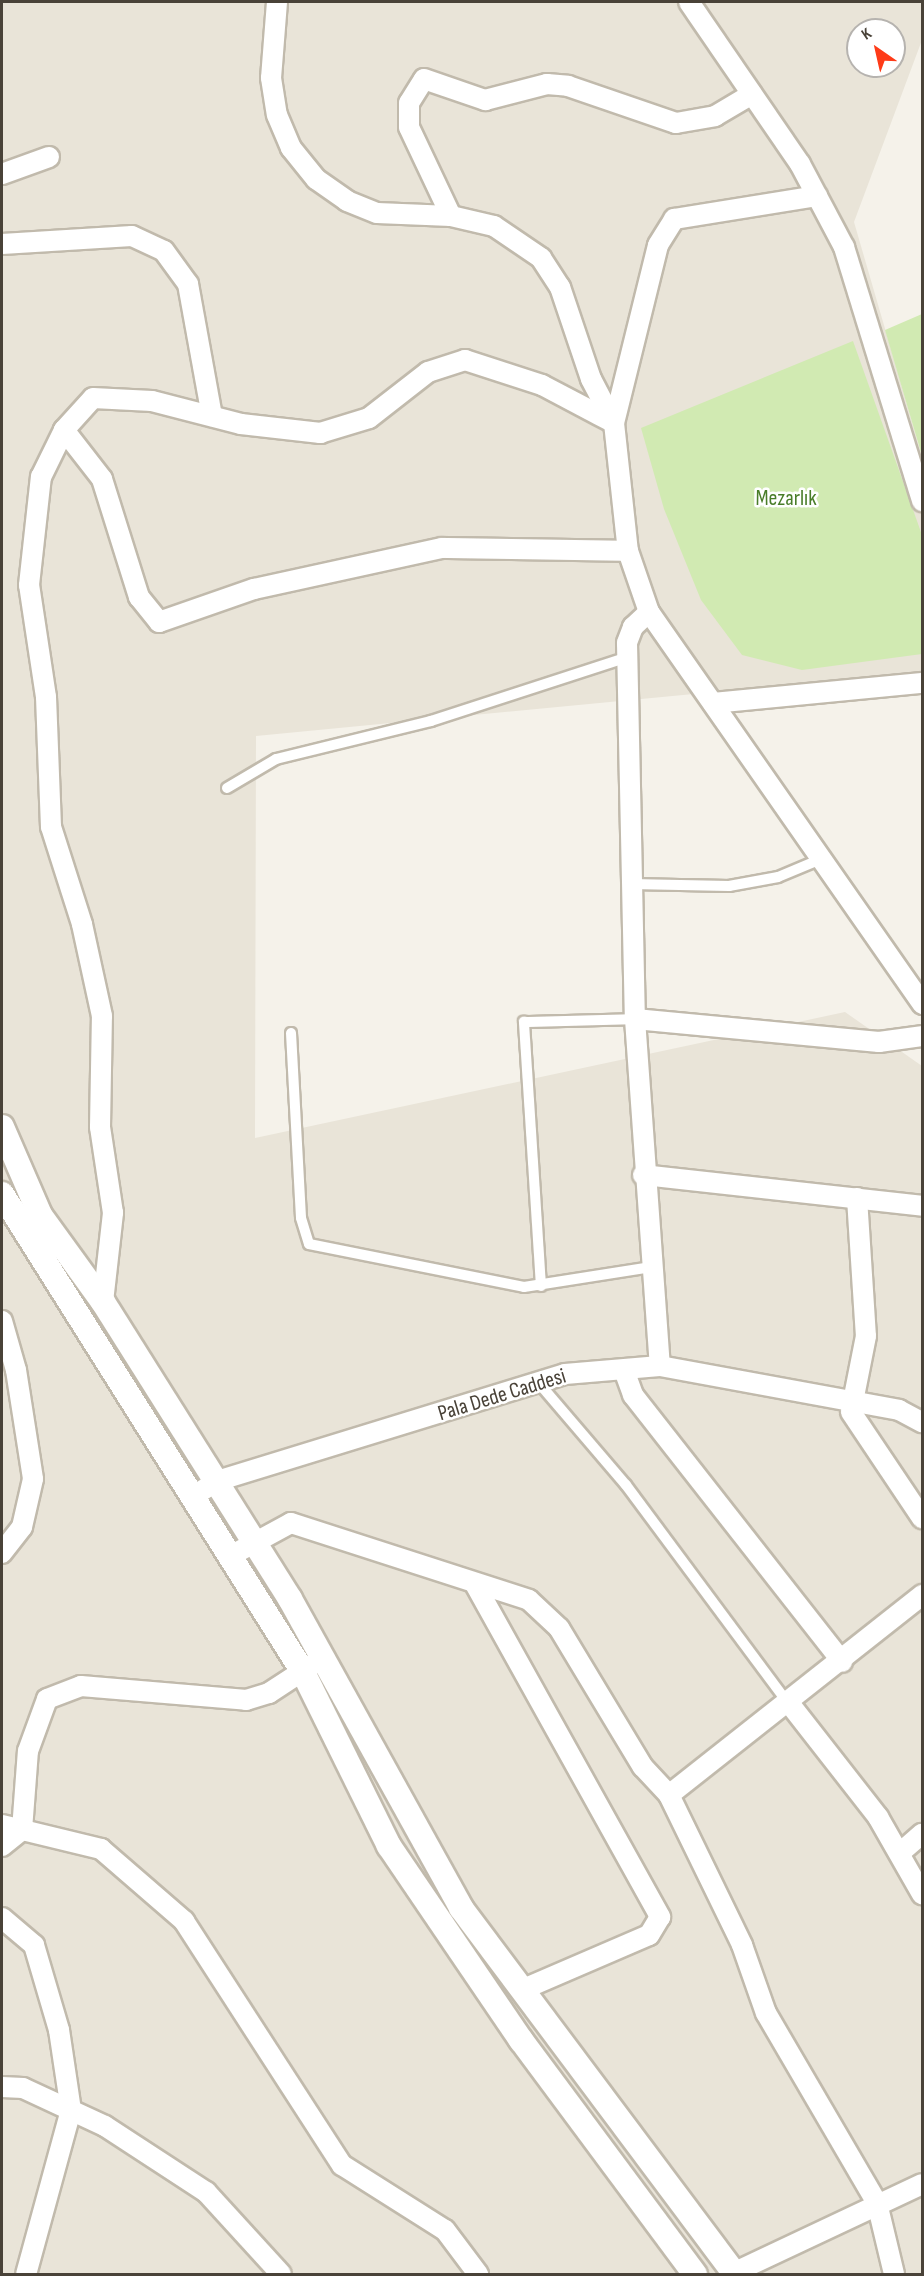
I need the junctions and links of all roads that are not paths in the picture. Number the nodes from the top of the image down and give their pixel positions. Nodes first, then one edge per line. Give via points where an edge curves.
1 (277, 2) edge
2 (688, 2) edge
3 (752, 94) junction
4 (49, 158) dead end
5 (2, 174) edge
6 (817, 196) junction
7 (451, 216) junction
8 (2, 244) edge
9 (212, 416) junction
10 (614, 423) junction
11 (64, 430) junction
12 (922, 501) edge
13 (628, 551) junction
14 (650, 612) junction
15 (627, 657) junction
16 (922, 683) edge
17 (713, 703) junction
18 (226, 788) dead end
19 (821, 859) junction
20 (631, 884) junction
21 (922, 1004) edge
22 (635, 1019) junction
23 (291, 1033) dead end
24 (922, 1036) edge
25 (2, 1127) edge
26 (643, 1175) junction
27 (2, 1194) edge
28 (857, 1198) junction
29 (922, 1206) edge
30 (651, 1267) junction
31 (541, 1286) junction
32 (103, 1302) junction
33 (2, 1321) edge
34 (660, 1365) junction
35 (624, 1370) junction
36 (538, 1382) junction
37 (852, 1401) junction
38 (922, 1422) edge
39 (217, 1481) junction
40 (195, 1495) junction
41 (922, 1518) edge
42 (254, 1541) junction
43 (2, 1553) edge
44 (232, 1555) junction
45 (476, 1586) junction
46 (922, 1596) edge
47 (324, 1658) junction
48 (842, 1662) junction
49 (303, 1672) junction
50 (789, 1704) junction
51 (669, 1795) junction
52 (2, 1825) edge
53 (22, 1830) junction
54 (922, 1834) edge
55 (2, 1846) edge
56 (902, 1852) junction
57 (922, 1894) edge
58 (2, 1918) edge
59 (521, 1990) junction
60 (2, 2087) edge
61 (71, 2110) junction
62 (922, 2184) edge
63 (876, 2204) junction
64 (26, 2274) edge
65 (281, 2274) edge
66 (478, 2274) edge
67 (695, 2274) edge
68 (733, 2274) edge
69 (894, 2274) edge

1 - 7 street via 272,78 277,115 291,148 310,172 347,201 377,213
2 - 3 street
3 - 6 street
3 - 7 street via 715,116 676,123 568,86 548,84 485,100 424,79 409,103 409,127
4 - 5 street
6 - 10 street via 674,219 658,245
6 - 12 street via 844,247
7 - 10 street via 494,226 541,258 560,288 591,379
8 - 9 street via 132,236 164,251 188,284
9 - 10 street via 320,433 369,418 429,372 465,360 542,384
9 - 11 street via 152,401 93,398
10 - 13 street
11 - 13 street via 102,478 139,597 159,622 254,589 442,548
11 - 32 street via 41,477 29,585 46,697 51,827 82,924 102,1016 100,1127 113,1213
13 - 14 street
14 - 15 street via 633,627
14 - 17 street
15 - 18 lane via 431,721 276,759
15 - 20 street
16 - 17 street
17 - 19 street
19 - 20 lane via 778,877 729,886
19 - 21 street
20 - 22 street
22 - 24 street via 879,1042
22 - 26 street
22 - 31 lane via 524,1022
23 - 31 lane via 301,1218 309,1245 524,1287
25 - 32 street via 40,1215
26 - 28 street
26 - 30 street
27 - 40 street
28 - 29 street
28 - 37 street via 866,1336
30 - 31 lane
30 - 34 street
32 - 39 street
33 - 43 street via 16,1370 33,1479 22,1527
34 - 35 street, Pala Dede Caddesi
34 - 37 street, Pala Dede Caddesi
35 - 36 street, Pala Dede Caddesi via 565,1374
35 - 48 street via 638,1402
36 - 39 street, Pala Dede Caddesi
36 - 50 lane via 626,1485
37 - 38 street, Pala Dede Caddesi via 899,1410
37 - 41 street via 855,1423
39 - 40 street, Pala Dede Caddesi
39 - 42 street
40 - 44 street
42 - 44 street
42 - 45 street via 291,1523
42 - 47 street
44 - 49 street
45 - 51 street via 529,1600 559,1628 643,1767
45 - 59 street via 660,1917 650,1935
46 - 48 street
47 - 49 street
47 - 59 street via 461,1908
48 - 50 street
49 - 53 street via 246,1700 81,1686 47,1699 28,1751
49 - 67 street via 389,1846 521,2040
50 - 51 street
50 - 56 street
51 - 63 street via 742,1945 766,2013
52 - 53 street
53 - 55 street
53 - 66 street via 100,1849 184,1921 342,2165 445,2230
54 - 56 street
56 - 57 street
58 - 61 street via 34,1945 59,2031
59 - 68 street
60 - 61 street via 23,2088
61 - 64 street
61 - 65 street via 105,2126 206,2192
62 - 63 street
63 - 68 street
63 - 69 street

